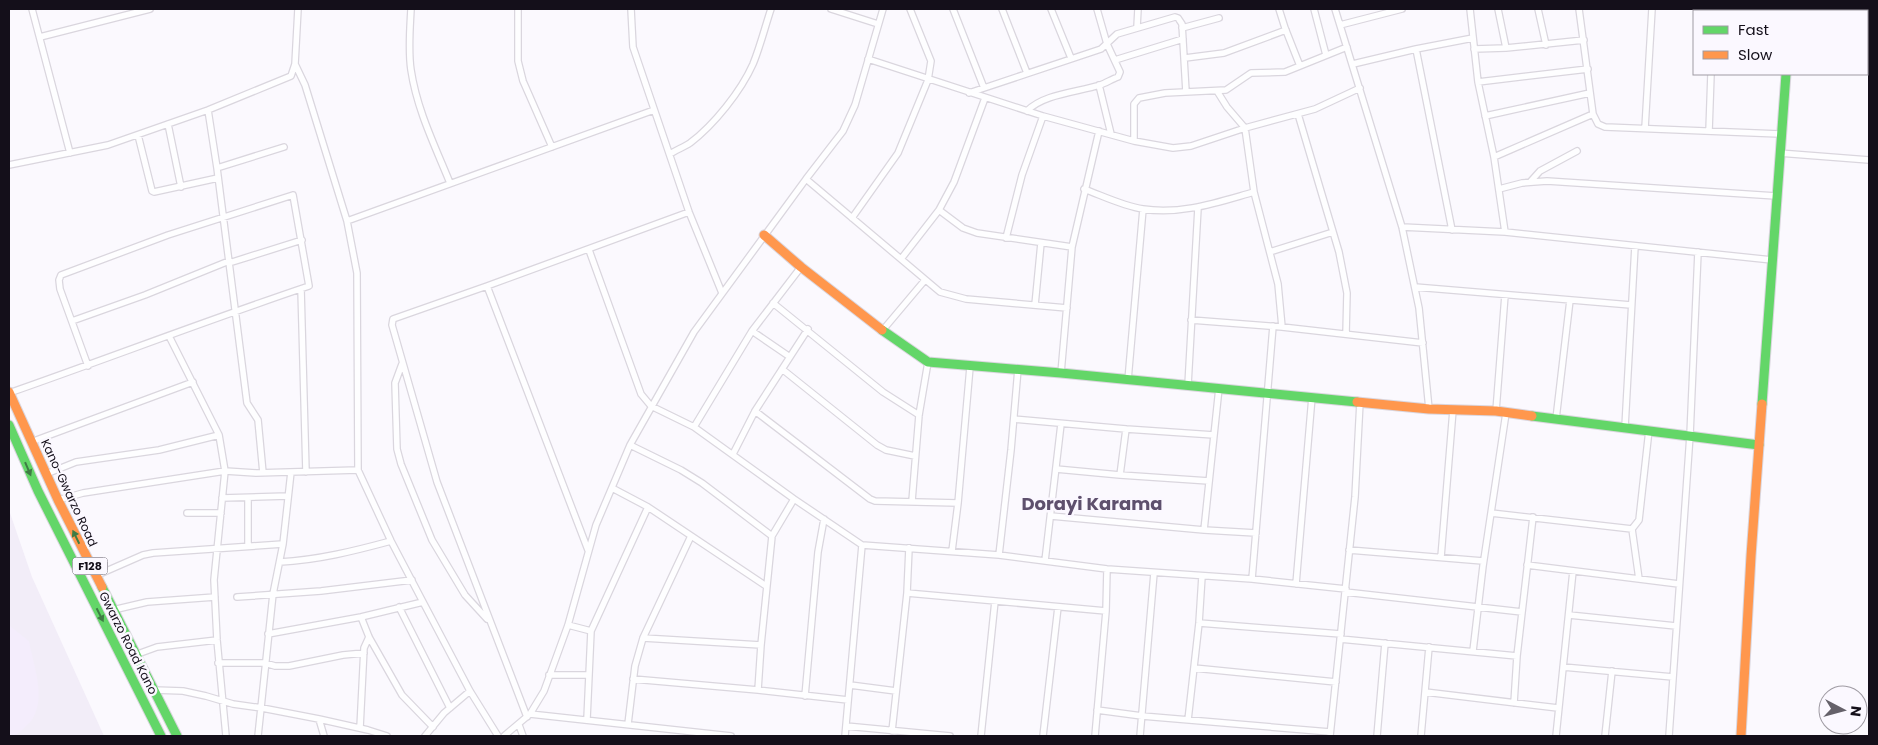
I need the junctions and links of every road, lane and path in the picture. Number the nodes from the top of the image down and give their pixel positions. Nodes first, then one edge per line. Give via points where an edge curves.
1 (32, 9) edge
2 (150, 9) edge
3 (298, 9) edge
4 (411, 9) edge
5 (518, 9) edge
6 (631, 9) edge
7 (771, 9) edge
8 (831, 9) edge
9 (883, 9) edge
10 (910, 9) edge
11 (953, 9) edge
12 (1002, 9) edge
13 (1051, 9) edge
14 (1097, 9) edge
15 (1138, 9) edge
16 (1279, 9) edge
17 (1314, 9) edge
18 (1335, 9) edge
19 (1373, 9) edge
20 (1402, 9) edge
21 (1470, 9) edge
22 (1498, 9) edge
23 (1538, 9) edge
24 (1579, 9) edge
25 (1652, 9) edge
26 (1376, 16) junction
27 (1219, 18) dead end
28 (878, 24) junction
29 (1340, 25) junction
30 (1137, 27) junction
31 (1182, 28) junction
32 (1286, 30) junction
33 (40, 37) junction
34 (1473, 38) junction
35 (1183, 39) junction
36 (1584, 40) junction
37 (1107, 44) junction
38 (1546, 45) junction
39 (1347, 46) junction
40 (1506, 48) junction
41 (1416, 49) junction
42 (1474, 49) junction
43 (1326, 55) junction
44 (1071, 58) junction
45 (1185, 58) junction
46 (868, 59) junction
47 (1115, 60) junction
48 (296, 64) junction
49 (1353, 64) junction
50 (1300, 66) junction
51 (1588, 69) junction
52 (1028, 73) junction
53 (1712, 75) edge
54 (1786, 75) edge
55 (928, 80) junction
56 (1478, 82) junction
57 (1099, 85) junction
58 (984, 88) junction
59 (1360, 88) junction
60 (1218, 91) junction
61 (1186, 92) junction
62 (969, 93) junction
63 (1590, 93) junction
64 (984, 98) junction
65 (208, 110) junction
66 (654, 110) junction
67 (1027, 111) junction
68 (1298, 114) junction
69 (1593, 114) junction
70 (1043, 116) junction
71 (1485, 116) junction
72 (168, 124) junction
73 (1246, 128) junction
74 (1645, 128) junction
75 (1098, 131) junction
76 (1708, 131) junction
77 (1112, 134) junction
78 (1780, 134) junction
79 (138, 135) junction
80 (1134, 141) junction
81 (284, 147) dead end
82 (552, 147) junction
83 (1577, 151) dead end
84 (70, 153) junction
85 (1779, 153) junction
86 (670, 154) junction
87 (1494, 157) junction
88 (1869, 160) edge
89 (9, 165) edge
90 (217, 168) junction
91 (218, 178) junction
92 (806, 179) junction
93 (1531, 182) junction
94 (450, 183) junction
95 (181, 187) junction
96 (1084, 189) junction
97 (1498, 189) junction
98 (1254, 192) junction
99 (1776, 196) junction
100 (1198, 208) junction
101 (1143, 209) junction
102 (939, 210) junction
103 (689, 212) junction
104 (223, 218) junction
105 (852, 218) junction
106 (347, 221) junction
107 (1402, 227) junction
108 (1452, 230) junction
109 (1333, 232) junction
110 (1505, 232) junction
111 (764, 235) junction
112 (1006, 238) junction
113 (302, 240) junction
114 (1041, 243) junction
115 (1635, 246) junction
116 (1072, 247) junction
117 (588, 250) junction
118 (1270, 252) junction
119 (1698, 252) junction
120 (901, 259) junction
121 (1772, 260) junction
122 (229, 262) junction
123 (801, 267) junction
124 (925, 280) junction
125 (487, 286) junction
126 (1415, 287) junction
127 (301, 289) junction
128 (722, 293) junction
129 (1505, 295) junction
130 (1570, 300) junction
131 (773, 302) junction
132 (1035, 305) junction
133 (1632, 305) junction
134 (1067, 308) junction
135 (236, 310) junction
136 (1191, 320) junction
137 (72, 322) junction
138 (1273, 326) junction
139 (1282, 327) junction
140 (808, 329) junction
141 (752, 331) junction
142 (882, 331) junction
143 (1346, 334) junction
144 (169, 336) junction
145 (1423, 343) junction
146 (790, 357) junction
147 (403, 362) junction
148 (928, 362) junction
149 (88, 366) junction
150 (970, 366) junction
151 (782, 369) junction
152 (1018, 369) junction
153 (1061, 373) junction
154 (1128, 380) junction
155 (193, 382) junction
156 (1188, 385) junction
157 (1219, 388) junction
158 (9, 393) edge
159 (1268, 393) junction
160 (1312, 397) junction
161 (1360, 402) junction
162 (651, 406) junction
163 (1429, 409) junction
164 (1453, 410) junction
165 (755, 411) junction
166 (1496, 411) junction
167 (1506, 413) junction
168 (919, 415) junction
169 (1014, 419) junction
170 (1556, 419) junction
171 (1061, 424) junction
172 (9, 425) edge
173 (694, 427) junction
174 (1625, 427) junction
175 (1126, 429) junction
176 (1649, 430) junction
177 (219, 435) junction
178 (1214, 435) junction
179 (1690, 435) junction
180 (31, 442) junction
181 (630, 445) junction
182 (1759, 445) junction
183 (733, 454) junction
184 (915, 456) junction
185 (1056, 469) junction
186 (358, 470) junction
187 (225, 471) junction
188 (262, 472) junction
189 (291, 472) junction
190 (306, 472) junction
191 (46, 474) junction
192 (1120, 475) junction
193 (1209, 481) junction
194 (612, 488) junction
195 (288, 496) junction
196 (222, 498) junction
197 (248, 498) junction
198 (794, 499) junction
199 (58, 500) junction
200 (912, 501) junction
201 (958, 503) junction
202 (648, 507) junction
203 (186, 513) dead end
204 (221, 513) junction
205 (1491, 513) junction
206 (1051, 516) junction
207 (1533, 517) junction
208 (824, 519) junction
209 (1632, 529) junction
210 (1204, 530) junction
211 (1256, 533) junction
212 (691, 536) junction
213 (772, 536) junction
214 (391, 541) junction
215 (283, 544) junction
216 (862, 544) junction
217 (248, 546) junction
218 (218, 547) junction
219 (909, 548) junction
220 (588, 550) junction
221 (1349, 550) junction
222 (952, 551) junction
223 (999, 555) junction
224 (1441, 558) junction
225 (1045, 561) junction
226 (1483, 561) junction
227 (280, 562) junction
228 (1527, 565) junction
229 (1108, 569) junction
230 (1574, 571) junction
231 (1154, 573) junction
232 (95, 576) junction
233 (1202, 576) junction
234 (1639, 579) junction
235 (412, 580) junction
236 (1252, 580) junction
237 (1296, 584) junction
238 (1679, 584) junction
239 (766, 586) junction
240 (1345, 591) junction
241 (907, 593) junction
242 (273, 594) junction
243 (214, 597) junction
244 (236, 597) dead end
245 (996, 601) junction
246 (423, 602) junction
247 (1478, 606) junction
248 (399, 607) junction
249 (1058, 607) junction
250 (112, 610) junction
251 (1106, 611) junction
252 (1522, 612) junction
253 (1569, 615) junction
254 (361, 617) junction
255 (490, 622) junction
256 (1199, 623) junction
257 (568, 625) junction
258 (1676, 626) junction
259 (592, 631) junction
260 (268, 634) junction
261 (1340, 636) junction
262 (369, 637) junction
263 (643, 638) junction
264 (217, 640) junction
265 (1385, 643) junction
266 (760, 645) junction
267 (1429, 647) junction
268 (1473, 651) junction
269 (364, 653) junction
270 (135, 655) junction
271 (1517, 656) junction
272 (218, 663) junction
273 (265, 664) junction
274 (1563, 666) junction
275 (1194, 668) junction
276 (1612, 671) junction
277 (550, 674) junction
278 (588, 675) junction
279 (1673, 677) junction
280 (633, 680) junction
281 (1336, 682) junction
282 (850, 685) junction
283 (154, 690) junction
284 (758, 690) junction
285 (470, 691) junction
286 (896, 691) junction
287 (1425, 692) junction
288 (805, 696) junction
289 (848, 700) junction
290 (222, 701) junction
291 (1514, 702) junction
292 (262, 708) junction
293 (450, 708) junction
294 (1558, 708) junction
295 (1097, 710) junction
296 (528, 715) junction
297 (1142, 716) junction
298 (319, 719) junction
299 (587, 719) junction
300 (1188, 720) junction
301 (628, 724) junction
302 (519, 725) junction
303 (846, 726) junction
304 (433, 727) junction
305 (360, 728) junction
306 (892, 731) junction
307 (368, 733) edge
308 (1330, 734) edge
309 (161, 736) edge
310 (177, 736) edge
311 (226, 736) edge
312 (258, 736) edge
313 (324, 736) edge
314 (387, 736) edge
315 (425, 736) edge
316 (498, 736) edge
317 (504, 736) edge
318 (523, 736) edge
319 (732, 736) edge
320 (845, 736) edge
321 (950, 736) edge
322 (981, 736) edge
323 (1043, 736) edge
324 (1095, 736) edge
325 (1140, 736) edge
326 (1377, 736) edge
327 (1422, 736) edge
328 (1556, 736) edge
329 (1605, 736) edge
330 (1668, 736) edge
331 (1741, 736) edge

1 - 33 street
2 - 33 street
3 - 48 street
4 - 94 street via 411,68 415,89 422,115
5 - 82 street via 519,68
6 - 66 street via 632,47
7 - 86 street via 754,62 727,104 689,144
8 - 28 street
9 - 28 street
10 - 55 street via 930,61
11 - 58 street
12 - 52 street
13 - 44 street
14 - 37 street
15 - 30 street
16 - 32 street
17 - 43 street
18 - 29 street
19 - 26 street
20 - 26 street
21 - 34 street
22 - 40 street
23 - 38 street
24 - 36 street
25 - 74 street
26 - 29 street
27 - 31 street
28 - 46 street
29 - 39 street
30 - 31 street via 1175,17
30 - 37 street via 1117,34
31 - 35 street
32 - 45 street via 1224,53
32 - 50 street
33 - 84 street
34 - 41 street
34 - 42 street
35 - 45 street
35 - 47 street
36 - 38 street
36 - 51 street
37 - 44 street via 1102,49
37 - 47 street
38 - 40 street
39 - 43 street
39 - 49 street
40 - 42 street
41 - 49 street
41 - 108 street
42 - 56 street
43 - 50 street
44 - 52 street
45 - 61 street
46 - 55 street
46 - 92 street via 855,105 842,131
47 - 57 street via 1120,72 1118,77
48 - 65 street via 291,76
48 - 106 street
49 - 59 street
50 - 60 street via 1278,74 1251,74 1226,90
51 - 56 street
51 - 63 street
52 - 58 street
53 - 76 street
54 - 78 street
55 - 62 street
55 - 105 street via 898,153
56 - 71 street
57 - 67 street via 1035,104
57 - 77 street
58 - 62 street
59 - 68 street
59 - 107 street
60 - 61 street
60 - 73 street
61 - 80 street via 1150,95 1136,100
62 - 64 street
63 - 69 street
63 - 71 street
64 - 67 street
64 - 102 street via 958,172
65 - 72 street
65 - 90 street
66 - 82 street
66 - 86 street
67 - 70 street
68 - 73 street
68 - 109 street
69 - 74 street via 1598,124 1605,127
69 - 87 street
70 - 75 street
70 - 112 street via 1019,183
71 - 87 street
72 - 79 street
72 - 95 street
73 - 80 street via 1184,147
73 - 98 street
74 - 76 street
75 - 77 street
75 - 96 street
76 - 78 street
77 - 80 street
78 - 85 street
79 - 84 street
79 - 95 street via 152,191
81 - 90 street
82 - 94 street
83 - 93 street via 1540,171
84 - 89 street
85 - 88 street
85 - 99 street
86 - 103 street
87 - 97 street
90 - 91 street
91 - 95 street
91 - 104 street
92 - 105 street
92 - 111 street
93 - 97 street
93 - 99 street
94 - 106 street
96 - 101 street
96 - 116 street
97 - 110 street
98 - 100 street
98 - 118 street
99 - 121 street
100 - 101 street via 1172,212
100 - 136 street
101 - 154 street
102 - 112 street via 970,231
102 - 120 street
103 - 117 street
103 - 128 street
104 - 113 street via 293,195
104 - 122 street
104 - 137 street via 61,275 60,290
105 - 120 street
106 - 186 street via 356,274
107 - 108 street
107 - 126 street
108 - 110 street
109 - 118 street
109 - 143 street via 1347,294
110 - 115 street
111 - 123 street
111 - 128 street
112 - 114 street
113 - 122 street
113 - 127 street via 309,285
114 - 116 street
114 - 132 street
115 - 119 street
115 - 133 street
116 - 134 street
117 - 125 street
117 - 162 street via 640,394
118 - 139 street via 1278,284
119 - 121 street
119 - 179 street
120 - 124 street
121 - 182 street
122 - 135 street
122 - 137 street
123 - 131 street
123 - 142 street
124 - 132 street via 951,296
124 - 142 street
125 - 147 street via 393,319
125 - 220 street
126 - 129 street
126 - 145 street
127 - 135 street
127 - 190 street
128 - 162 street via 694,332
129 - 130 street
129 - 166 street
130 - 133 street
130 - 170 street
131 - 140 street
131 - 141 street
132 - 134 street
133 - 174 street
134 - 153 street
135 - 144 street
135 - 188 street via 247,403 258,420
136 - 138 street
136 - 156 street
137 - 149 street
138 - 139 street
138 - 159 street
139 - 143 street
140 - 146 street
140 - 168 street via 883,392
141 - 146 street
141 - 173 street
142 - 148 street
143 - 145 street
144 - 149 street
144 - 155 street
145 - 163 street
146 - 151 street
147 - 255 street via 437,482
147 - 255 street via 395,383 397,449 401,464 432,540 466,595
148 - 150 street
148 - 168 street
149 - 158 street
150 - 152 street
150 - 201 street
151 - 165 street
151 - 184 street via 877,445
152 - 153 street
152 - 169 street
153 - 154 street
154 - 156 street
155 - 177 street
155 - 180 street
156 - 157 street
157 - 159 street
157 - 178 street
158 - 180 street, Kano-Gwarzo Road / F128
159 - 160 street
159 - 211 street
160 - 161 street
160 - 237 street
161 - 163 street
161 - 221 street
162 - 173 street
162 - 181 street
163 - 164 street
164 - 166 street
164 - 224 street
165 - 183 street
165 - 200 street via 863,495 875,501
166 - 167 street
167 - 170 street
167 - 205 street
168 - 184 street
169 - 171 street
169 - 223 street
170 - 174 street
171 - 175 street
171 - 185 street
172 -> 309 street, Gwarzo Road Kano / F128 via 41,498
173 - 183 street
174 - 176 street
175 - 178 street
175 - 192 street
176 - 179 street
176 - 209 street via 1639,520
177 - 187 street
177 - 191 street via 159,450 76,462
178 - 193 street
179 - 182 street
179 - 238 street
180 - 191 street, Kano-Gwarzo Road / F128
181 - 194 street
181 - 213 street via 702,483
182 - 331 street
183 - 198 street
184 - 200 street
185 - 192 street
185 - 206 street
186 - 190 street
186 - 214 street
187 - 188 street
187 - 196 street
187 - 199 street via 83,493
188 - 189 street
189 - 190 street
189 - 195 street
191 - 199 street, Kano-Gwarzo Road / F128
192 - 193 street
193 - 210 street
194 - 202 street
194 - 220 street
195 - 197 street
195 - 215 street
196 - 197 street
196 - 204 street
197 - 217 street
198 - 208 street
198 - 213 street
232 -> 199 street, Kano-Gwarzo Road / F128
200 - 201 street
201 - 222 street
202 - 212 street
202 - 259 street
203 - 204 street
204 - 218 street
205 - 207 street
205 - 226 street
206 - 210 street
206 - 225 street
207 - 209 street
207 - 228 street
208 - 216 street
208 - 288 street
209 - 234 street
210 - 211 street
211 - 236 street
212 - 239 street
212 - 263 street
213 - 239 street
214 - 227 street via 323,558
214 - 235 street
215 - 217 street
215 - 227 street
216 - 219 street
216 - 282 street
217 - 218 street
218 - 232 street via 143,555
218 - 243 street
219 - 222 street
219 - 241 street
220 - 257 street
221 - 224 street
221 - 240 street
222 - 223 street
223 - 225 street
224 - 226 street
225 - 229 street
226 - 247 street
227 - 242 street
228 - 230 street
228 - 252 street
229 - 231 street
229 - 251 street
230 - 234 street
230 - 253 street
231 - 233 street
231 - 297 street
232 - 250 street, Kano-Gwarzo Road / F128
233 - 236 street
233 - 256 street
234 - 238 street
235 - 242 street
235 - 246 street
236 - 237 street
237 - 240 street
238 - 258 street
239 - 266 street
240 - 247 street
240 - 261 street
241 - 245 street
241 - 286 street
242 - 244 street
242 - 260 street
243 - 250 street via 147,602
243 - 264 street
245 - 249 street
245 - 322 street
246 - 248 street
246 - 285 street
247 - 252 street
247 - 268 street
248 - 254 street
248 - 293 street
249 - 251 street
249 - 323 street
250 - 270 street, Kano-Gwarzo Road / F128
251 - 295 street
252 - 271 street
253 - 258 street
253 - 274 street
254 - 260 street
254 - 262 street
255 - 296 street
256 - 261 street
256 - 275 street
257 - 259 street
257 - 277 street
258 - 279 street
259 - 278 street
260 - 273 street
261 - 265 street
261 - 281 street
262 - 269 street
262 - 304 street via 402,695
263 - 266 street
263 - 280 street
264 - 270 street via 157,647
264 - 272 street
265 - 267 street
265 - 326 street
266 - 284 street
267 - 268 street
267 - 287 street
268 - 271 street
269 - 273 street via 289,666
269 - 305 street
270 - 283 street, Kano-Gwarzo Road / F128
271 - 291 street
272 - 273 street
272 - 290 street
273 - 292 street
274 - 276 street
274 - 294 street
275 - 281 street
275 - 300 street
276 - 279 street
276 - 329 street
277 - 278 street
277 - 296 street via 541,698
278 - 299 street
279 - 330 street
280 - 284 street
280 - 301 street
281 - 308 street
282 - 286 street
282 - 289 street
283 - 290 street via 183,691
283 - 310 street, Kano-Gwarzo Road / F128
284 - 288 street
285 - 293 street
285 - 316 street
286 - 306 street
287 - 291 street
287 - 327 street
288 - 289 street
289 - 303 street
290 - 292 street
290 - 311 street
291 - 294 street
292 - 298 street
292 - 312 street
293 - 304 street
294 - 328 street
295 - 297 street
295 - 324 street
296 - 299 street
296 - 302 street
297 - 300 street
297 - 325 street
298 - 305 street
298 - 313 street
299 - 301 street
300 - 308 street
301 - 319 street
302 - 317 street
302 - 318 street
303 - 306 street
303 - 320 street
304 - 315 street
305 - 307 street
306 - 321 street
307 - 314 street

